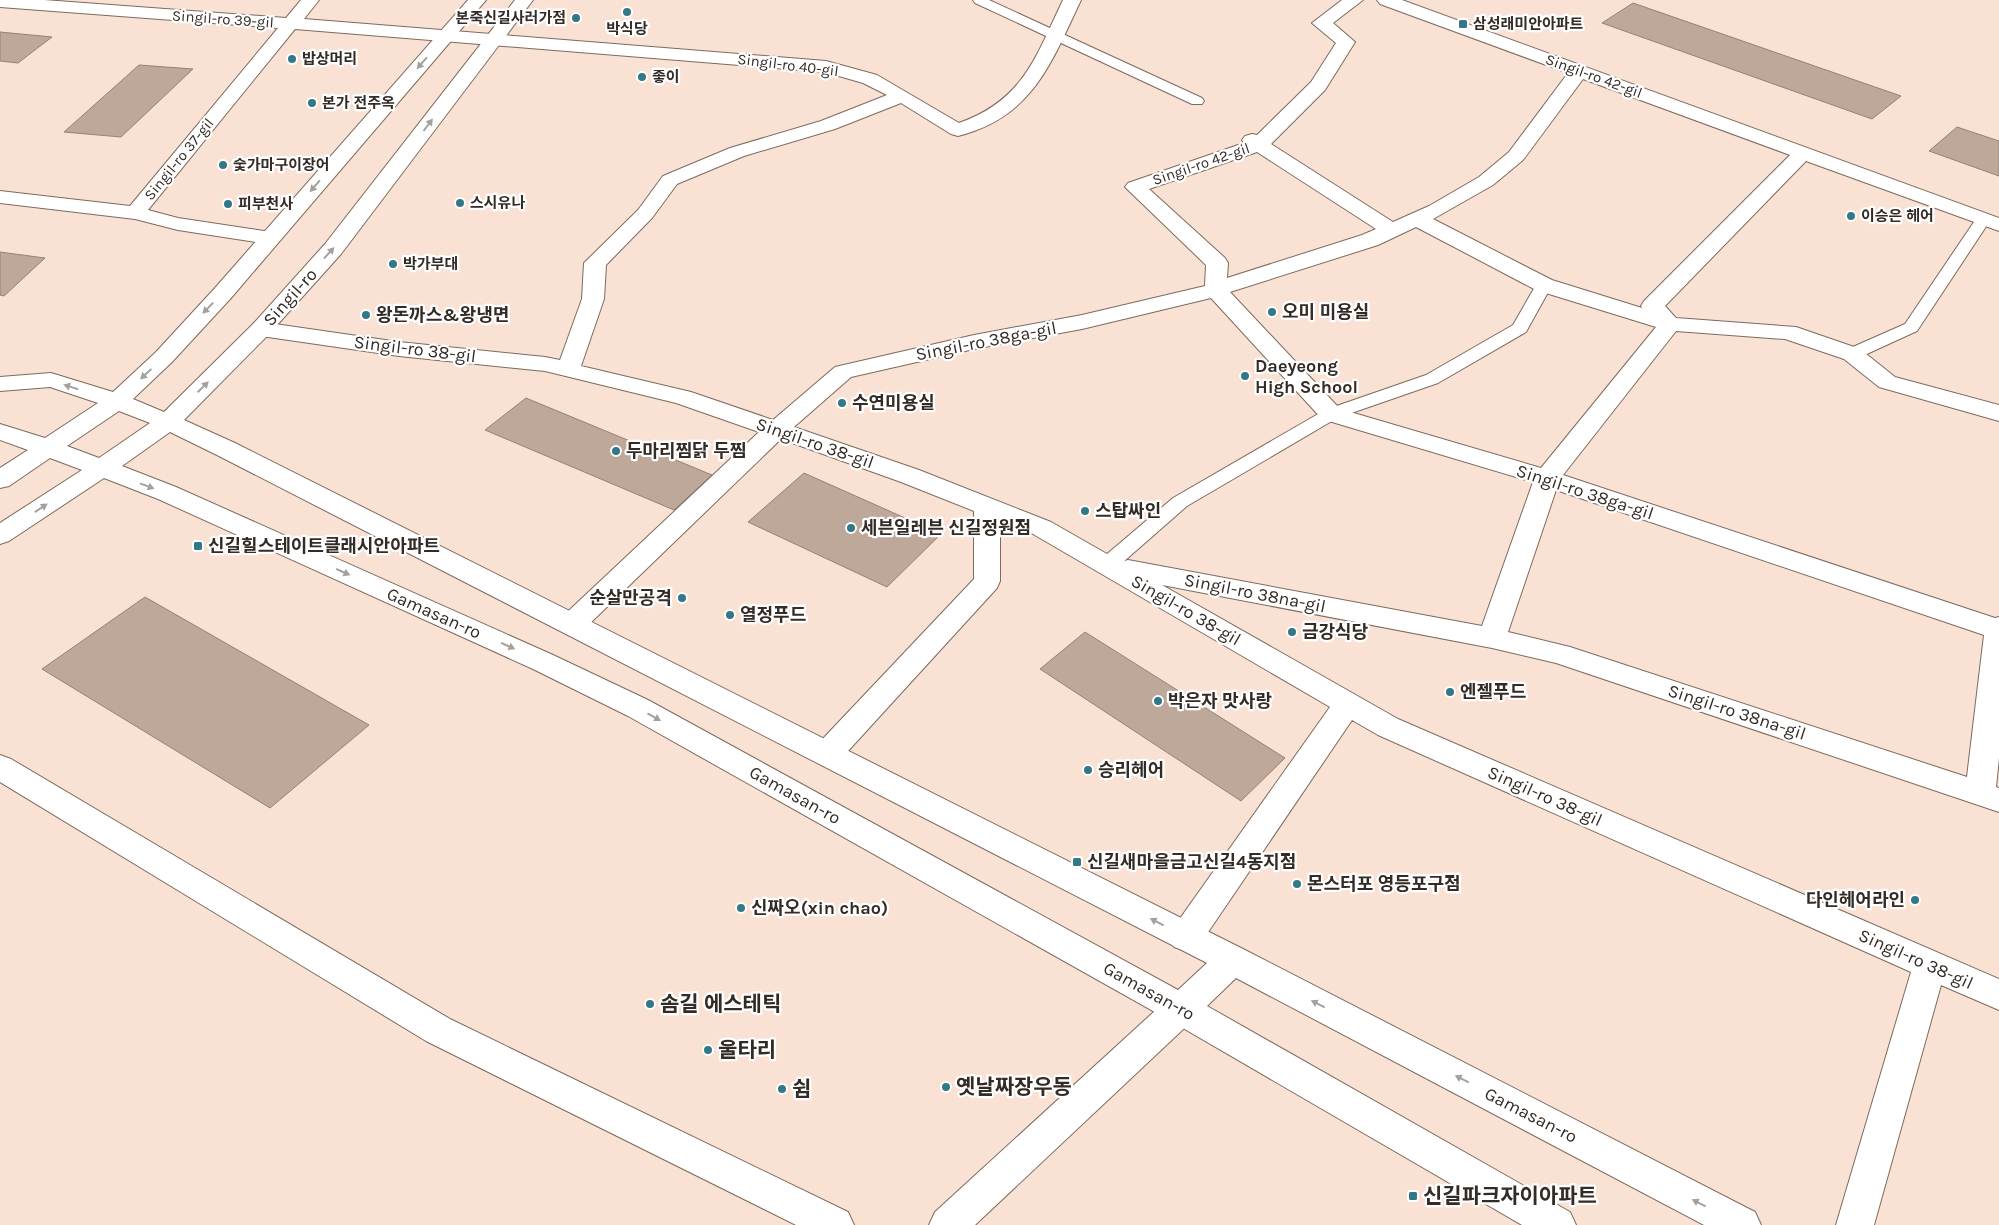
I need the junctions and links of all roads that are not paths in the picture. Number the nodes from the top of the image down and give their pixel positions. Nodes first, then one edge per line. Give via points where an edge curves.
1 (310, 0) edge
2 (477, 0) edge
3 (524, 0) edge
4 (978, 0) edge
5 (1072, 0) edge
6 (1354, 0) edge
7 (1386, 0) edge
8 (0, 2) edge
9 (290, 23) junction
10 (446, 35) junction
11 (1055, 35) junction
12 (493, 39) junction
13 (1579, 71) junction
14 (902, 96) junction
15 (1197, 101) dead end
16 (1255, 143) junction
17 (1803, 153) junction
18 (0, 197) edge
19 (135, 213) junction
20 (1416, 219) junction
21 (1991, 222) edge
22 (1391, 230) junction
23 (269, 238) junction
24 (1544, 285) junction
25 (1216, 290) junction
26 (1670, 324) junction
27 (261, 329) junction
28 (1852, 354) junction
29 (568, 370) junction
30 (0, 384) edge
31 (117, 401) junction
32 (1999, 413) edge
33 (1331, 414) junction
34 (168, 422) junction
35 (776, 430) junction
36 (0, 432) edge
37 (49, 448) junction
38 (101, 469) junction
39 (1547, 478) junction
40 (0, 480) edge
41 (987, 506) junction
42 (0, 535) edge
43 (1107, 565) junction
44 (572, 624) junction
45 (1999, 629) edge
46 (1492, 638) junction
47 (1348, 704) junction
48 (827, 754) junction
49 (0, 767) edge
50 (1990, 796) edge
51 (1186, 936) junction
52 (1233, 960) junction
53 (1930, 965) junction
54 (1999, 995) edge
55 (1181, 1009) junction
56 (835, 1225) edge
57 (948, 1225) edge
58 (1557, 1225) edge
59 (1742, 1225) edge
60 (1855, 1225) edge

1 - 9 street, Singil-ro 37-gil
2 - 10 street
3 - 12 street, Singil-ro
4 - 11 lane
5 - 11 street, Singil-ro 40-gil
6 - 16 street, Singil-ro 42-gil via 1321,23 1346,42 1318,86
7 - 13 street, Singil-ro 42-gil
8 - 9 street, Singil-ro 39-gil
9 - 10 street, Singil-ro 39-gil
9 - 19 street, Singil-ro 37-gil
10 - 12 street, Singil-ro 39-gil
10 -> 23 street
11 - 14 street, Singil-ro 40-gil via 1037,75 1018,98 992,117 958,130
11 - 15 lane
12 - 14 street, Singil-ro 40-gil via 826,67 870,79
27 -> 12 street, Singil-ro via 333,249
13 - 17 street, Singil-ro 42-gil
13 - 20 street, Singil-ro 38ga-gil via 1516,156 1486,181
14 - 29 street via 828,125 737,152 670,180 645,214 595,264 593,299
16 - 22 street
16 - 25 street, Singil-ro 42-gil via 1135,186 1217,264
17 - 21 street, Singil-ro 42-gil
17 - 26 street via 1652,306
18 - 19 street
19 - 23 street, Singil-ro 37-gil via 178,224
20 - 22 street, Singil-ro 38ga-gil
20 - 24 street
21 - 28 lane, Singil-ro 42-gil via 1911,327
22 - 25 street, Singil-ro 38ga-gil via 1370,240
23 -> 31 street via 164,357
24 - 26 street
24 - 33 lane, Singil-ro 38-gil via 1520,328 1432,379
25 - 33 street
25 - 35 street, Singil-ro 38ga-gil via 843,372
26 - 28 street via 1788,332
26 - 39 street
27 - 29 street, Singil-ro 38-gil via 399,349 545,364
34 -> 27 street, Singil-ro
28 - 32 street via 1887,382
29 - 35 street, Singil-ro 38-gil via 683,397
31 -> 30 street, Gamasan-ro via 51,380
31 - 34 street, Gamasan-ro
31 - 37 street
33 - 39 street, Singil-ro 38ga-gil
33 - 43 lane, Singil-ro 38-gil via 1180,502
34 - 38 street, Singil-ro
34 - 44 street, Gamasan-ro
35 - 41 street, Singil-ro 38-gil
35 - 44 street
36 - 37 street, Gamasan-ro
37 - 38 street, Gamasan-ro
37 - 40 street
42 -> 38 street, Singil-ro
38 -> 55 street, Gamasan-ro via 167,493 638,708
39 - 45 street, Singil-ro 38ga-gil
39 - 46 street
41 - 43 street, Singil-ro 38-gil via 1042,528
41 - 48 street via 987,581
43 - 46 street, Singil-ro 38na-gil
43 - 47 street, Singil-ro 38-gil
44 - 48 street, Gamasan-ro
45 - 50 street, Singil-ro 38na-gil
46 - 50 street, Singil-ro 38na-gil via 1560,654
47 - 51 street
47 - 53 street, Singil-ro 38-gil via 1388,727
51 -> 48 street, Gamasan-ro
49 - 56 street via 438,1030
51 - 52 street, Gamasan-ro
52 - 55 street
59 -> 52 street, Gamasan-ro
53 - 54 street, Singil-ro 38-gil
53 - 60 street
55 - 57 street
55 - 58 street, Gamasan-ro

